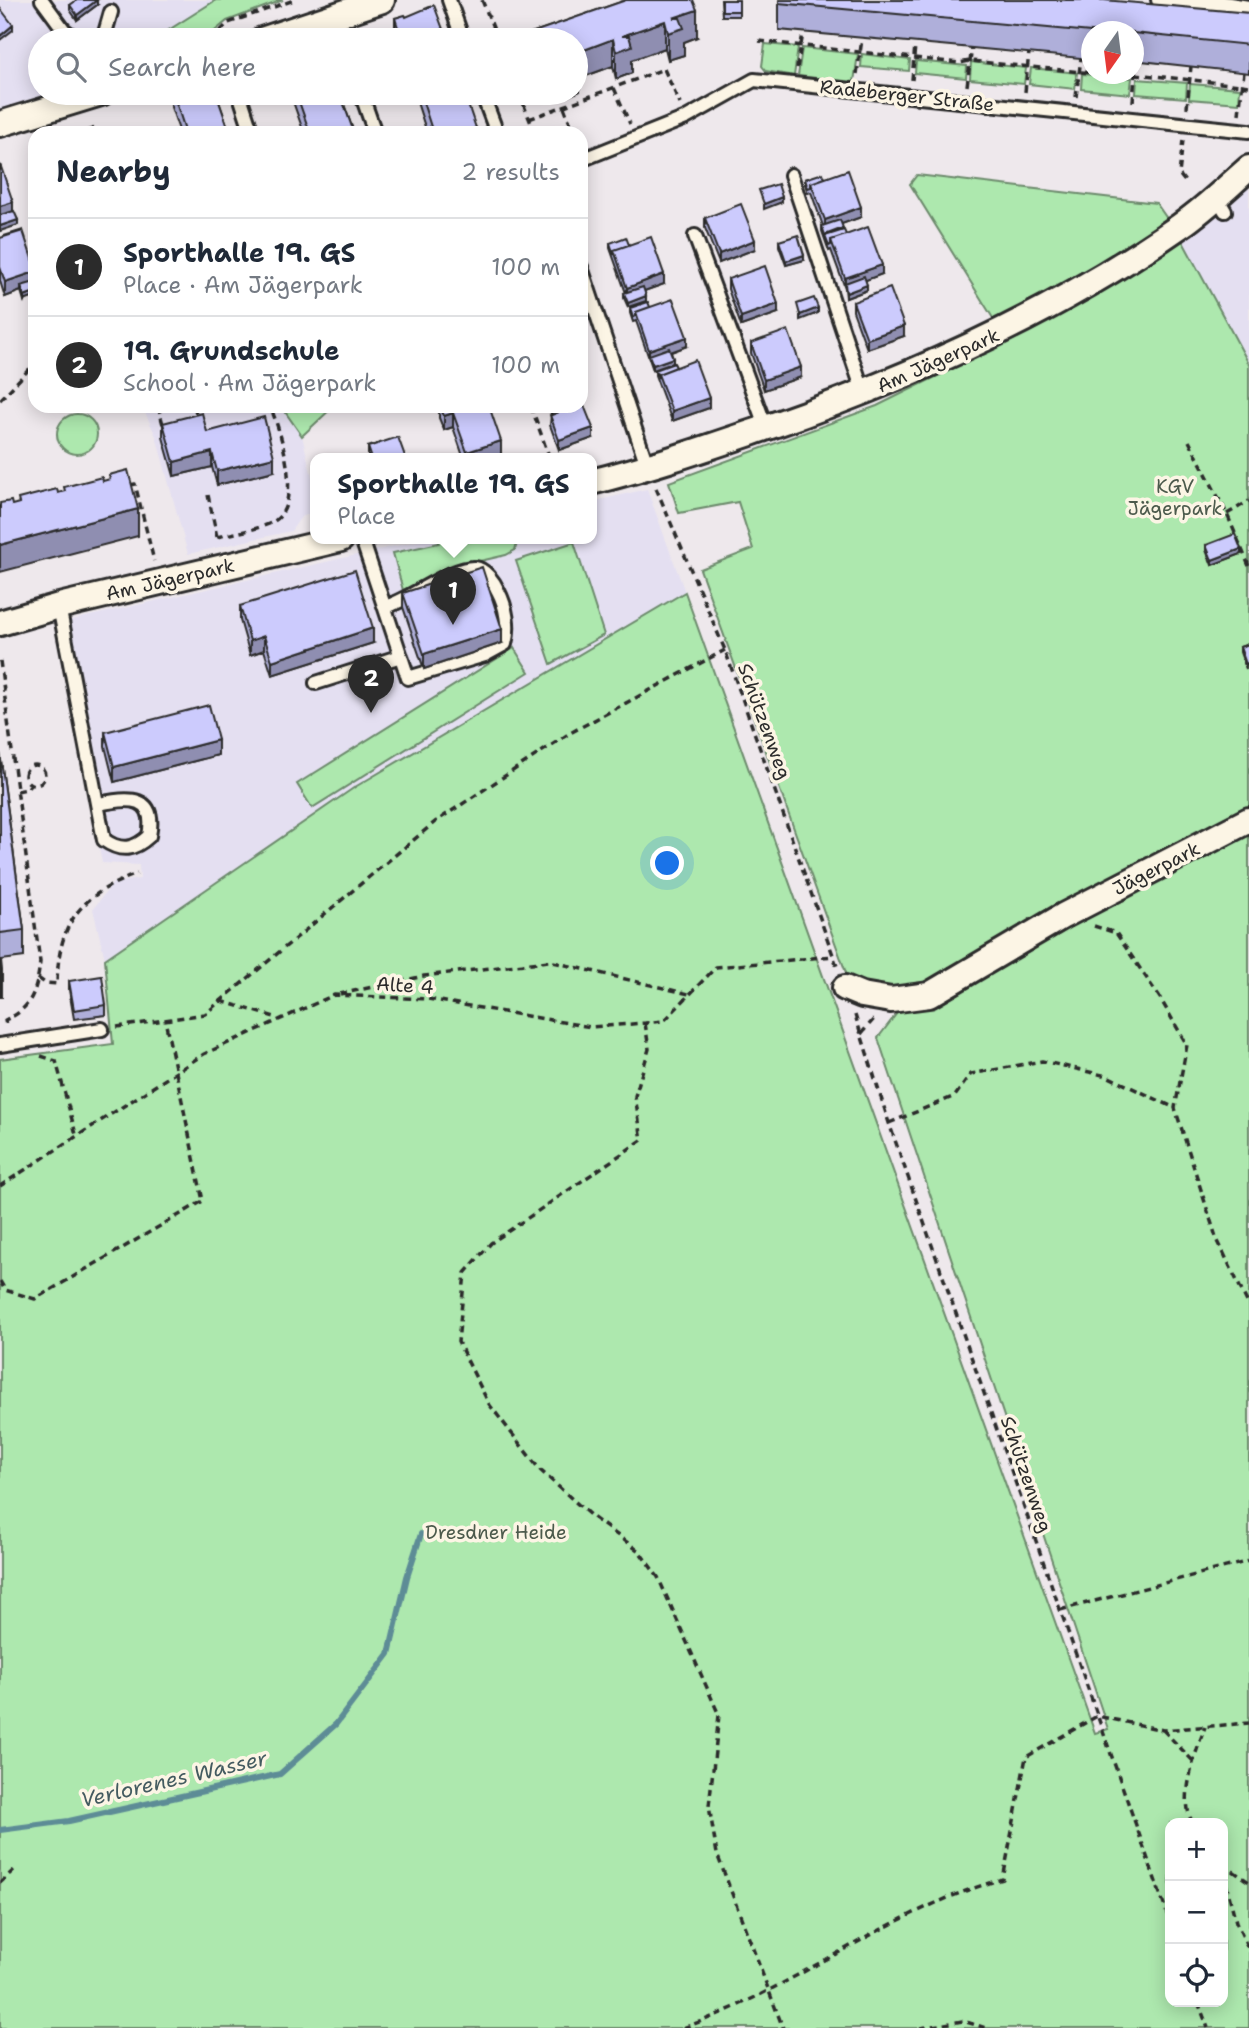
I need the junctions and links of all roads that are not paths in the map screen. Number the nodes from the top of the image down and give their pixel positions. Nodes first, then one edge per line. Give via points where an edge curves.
1 (42, 0) edge
2 (382, 0) edge
3 (449, 0) edge
4 (1158, 0) edge
5 (1192, 4) joint
6 (111, 12) dead end
7 (1249, 13) edge
8 (335, 16) junction
9 (63, 28) edge
10 (106, 28) edge
11 (298, 28) edge
12 (340, 28) edge
13 (459, 28) edge
14 (62, 105) edge
15 (243, 105) edge
16 (365, 105) edge
17 (486, 105) edge
18 (0, 124) edge
19 (250, 126) edge
20 (372, 126) edge
21 (494, 126) edge
22 (1249, 131) edge
23 (588, 157) edge
24 (1249, 168) edge
25 (791, 175) dead end
26 (695, 236) dead end
27 (588, 288) edge
28 (864, 394) junction
29 (766, 428) junction
30 (648, 468) junction
31 (597, 481) edge
32 (319, 544) edge
33 (364, 544) edge
34 (59, 606) junction
35 (385, 607) junction
36 (0, 623) edge
37 (401, 656) junction
38 (316, 683) dead end
39 (99, 804) junction
40 (1249, 821) edge
41 (845, 988) road end
42 (102, 1029) road end
43 (4, 1045) edge

1 - 9 lane
2 - 8 street
3 - 13 lane
4 - 5 lane
5 - 7 street
6 - 10 lane
8 - 11 street
8 - 12 lane
14 - 18 street
15 - 19 lane
16 - 20 lane
17 - 21 lane
22 - 23 lane, Radeberger Straße via 754,80 685,118
24 - 28 street, Am Jägerpark via 1221,204 1091,284 1009,328
25 - 28 lane
26 - 29 lane
27 - 30 lane
28 - 29 street, Am Jägerpark
29 - 30 street, Am Jägerpark
30 - 31 street, Am Jägerpark
32 - 34 street, Am Jägerpark
33 - 35 lane
34 - 36 street, Am Jägerpark
34 - 39 lane
35 - 37 lane
35 - 37 lane via 435,581 475,568 483,571 499,593 508,624 501,648 408,678
37 - 38 lane
39 - 39 lane via 104,840 115,848 129,849 149,836 148,809 137,800
40 - 41 street, Jägerpark via 1063,916 929,995 891,1000
42 - 43 lane

